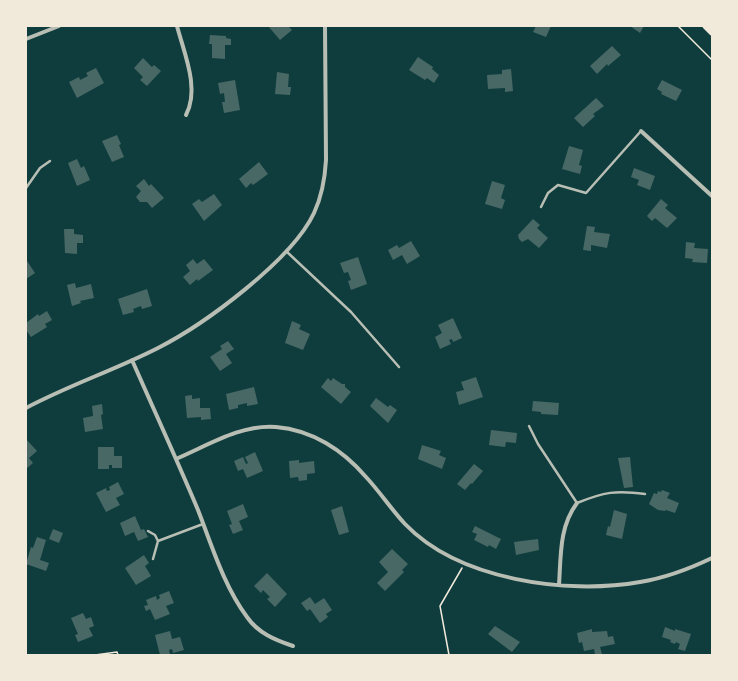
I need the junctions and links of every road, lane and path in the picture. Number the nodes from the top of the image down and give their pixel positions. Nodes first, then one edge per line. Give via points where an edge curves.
1 (59, 26) edge
2 (177, 26) edge
3 (325, 26) edge
4 (678, 26) edge
5 (706, 26) edge
6 (712, 32) edge
7 (26, 39) edge
8 (712, 60) edge
9 (186, 115) dead end
10 (641, 131) joint
11 (50, 161) dead end
12 (26, 188) edge
13 (712, 196) edge
14 (541, 206) dead end
15 (286, 251) junction
16 (132, 360) junction
17 (399, 367) dead end
18 (26, 408) edge
19 (529, 426) dead end
20 (176, 459) junction
21 (645, 494) dead end
22 (577, 503) junction
23 (203, 524) junction
24 (148, 531) dead end
25 (158, 541) junction
26 (712, 558) edge
27 (153, 559) dead end
28 (465, 562) junction
29 (559, 585) junction
30 (293, 646) dead end
31 (95, 655) edge
32 (118, 655) edge
33 (449, 655) edge

1 - 7 street
2 - 9 street via 191,84 191,105
3 - 15 street via 325,176 314,214
4 - 8 path
5 - 6 main road
10 - 13 street
10 - 14 lane via 586,193 558,185 548,193
11 - 12 lane via 40,168
15 - 16 street via 206,319 158,348
15 - 17 lane via 351,312
16 - 18 street via 59,390
16 - 20 street
19 - 22 lane
20 - 23 street
20 - 28 street via 244,431 274,427 301,432 342,454 366,476 410,529 432,545
21 - 22 lane via 623,491 599,494
22 - 29 street via 563,532
23 - 25 lane
23 - 30 street via 230,588 248,619 267,636
24 - 25 lane via 155,535
25 - 27 lane
26 - 29 street via 684,570 641,582 583,587
28 - 29 street via 500,576
28 - 33 path via 440,606
31 - 32 path via 116,652

